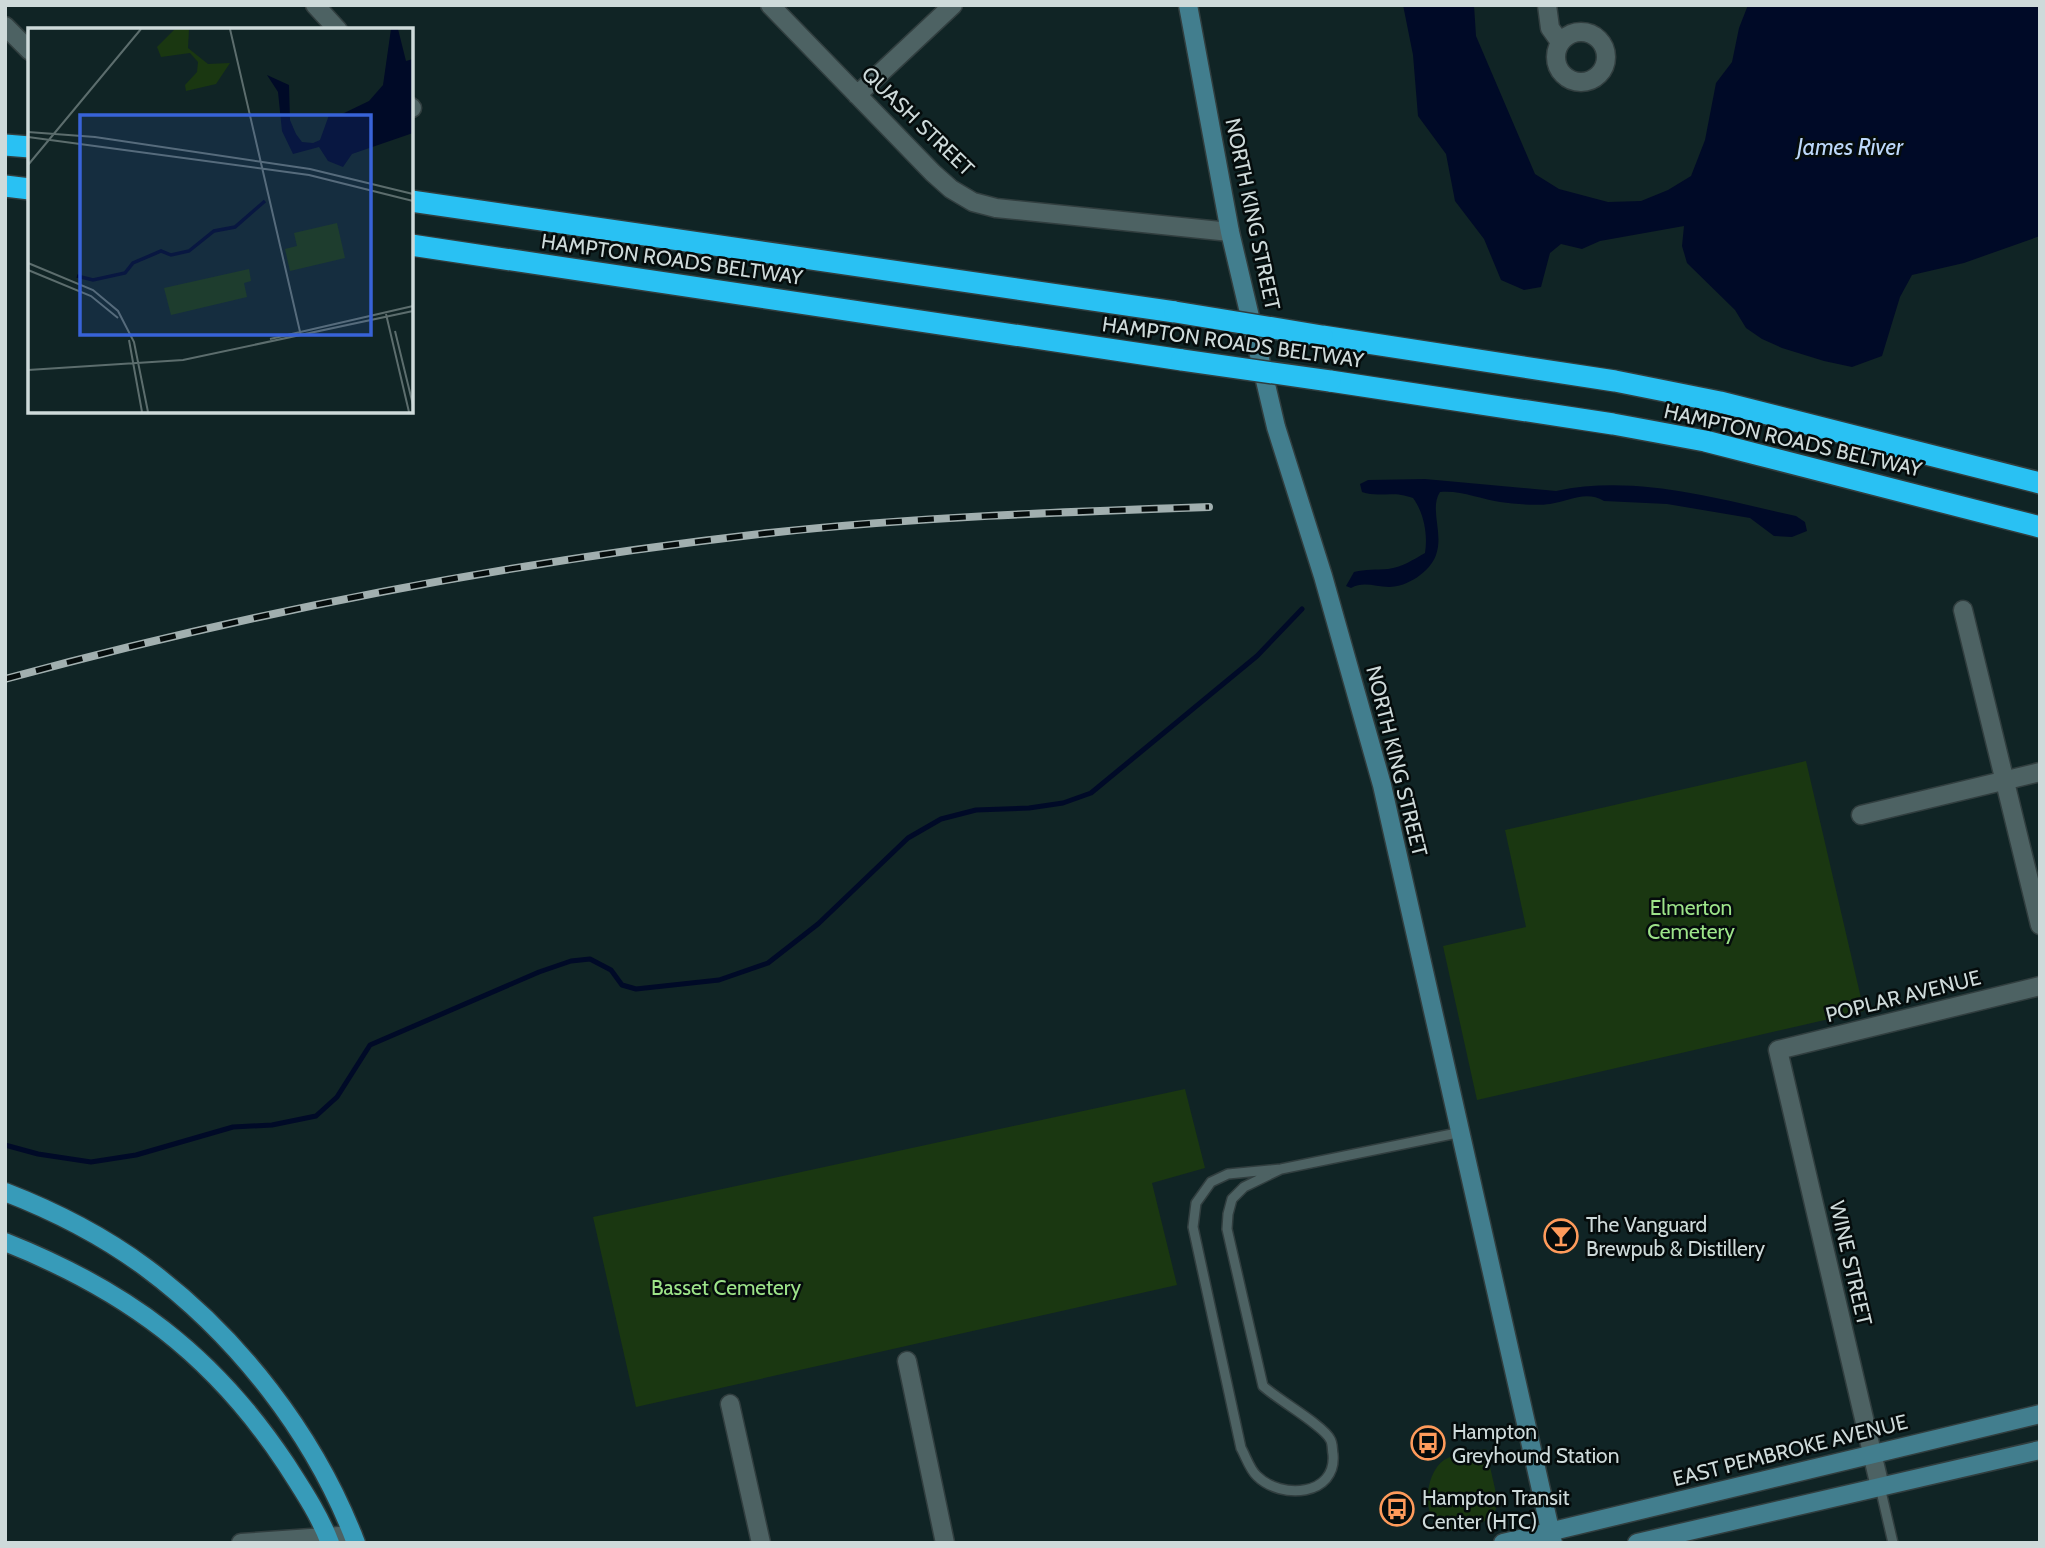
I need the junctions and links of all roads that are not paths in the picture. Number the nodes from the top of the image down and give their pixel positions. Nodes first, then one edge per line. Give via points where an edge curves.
1 (315, 5) edge
2 (770, 5) edge
3 (953, 5) edge
4 (1188, 5) edge
5 (1547, 5) edge
6 (5, 26) edge
7 (336, 28) edge
8 (1560, 42) dead end
9 (28, 49) edge
10 (857, 95) junction
11 (5, 145) edge
12 (28, 148) edge
13 (5, 186) edge
14 (28, 189) edge
15 (413, 201) edge
16 (1230, 232) junction
17 (413, 245) edge
18 (2040, 483) edge
19 (2040, 527) edge
20 (1964, 610) dead end
21 (2040, 772) edge
22 (2006, 780) junction
23 (1861, 815) dead end
24 (2040, 925) edge
25 (2040, 986) edge
26 (1778, 1050) joint
27 (1462, 1132) junction
28 (1281, 1169) junction
29 (5, 1192) edge
30 (5, 1242) edge
31 (907, 1361) dead end
32 (730, 1404) dead end
33 (2040, 1414) edge
34 (2040, 1450) edge
35 (1872, 1453) junction
36 (1880, 1487) junction
37 (354, 1539) edge
38 (1557, 1539) edge
39 (329, 1540) edge
40 (241, 1543) edge
41 (761, 1543) edge
42 (945, 1543) edge
43 (1503, 1543) edge
44 (1637, 1543) edge
45 (1893, 1543) edge

1 - 7 street
2 - 10 street, QUASH STREET
3 - 10 street
4 - 16 main road, NORTH KING STREET
5 - 8 street via 1550,28
6 - 9 street
10 - 16 street, QUASH STREET via 933,173 973,202 1020,212
11 - 12 highway
13 - 14 highway
15 - 18 highway, HAMPTON ROADS BELTWAY, bridge via 1615,381 1720,402
16 - 27 main road, NORTH KING STREET via 1276,426 1324,576 1382,785
17 - 19 highway, HAMPTON ROADS BELTWAY, bridge via 1613,424 1705,441
20 - 22 street
21 - 22 street
22 - 23 street
22 - 24 street
25 - 26 street, POPLAR AVENUE
26 - 35 street, WINE STREET
27 - 28 lane
27 - 38 main road, NORTH KING STREET
28 - 28 lane via 1228,1174 1211,1182 1196,1203 1193,1227 1241,1448 1256,1476 1277,1489 1300,1493 1329,1475 1334,1461 1331,1440 1263,1386 1227,1229 1232,1199 1244,1187
29 - 37 main road via 91,1232 145,1267 198,1311 290,1418 326,1476
30 - 39 main road via 118,1296 174,1336 263,1430 305,1493
31 - 42 street
32 - 41 street
33 - 35 main road, EAST PEMBROKE AVENUE
34 - 36 main road
35 - 36 street, WINE STREET
35 - 38 main road, EAST PEMBROKE AVENUE
36 - 44 main road
36 - 45 lane
37 - 39 street
38 - 43 main road, EAST PEMBROKE AVENUE
39 - 40 street

